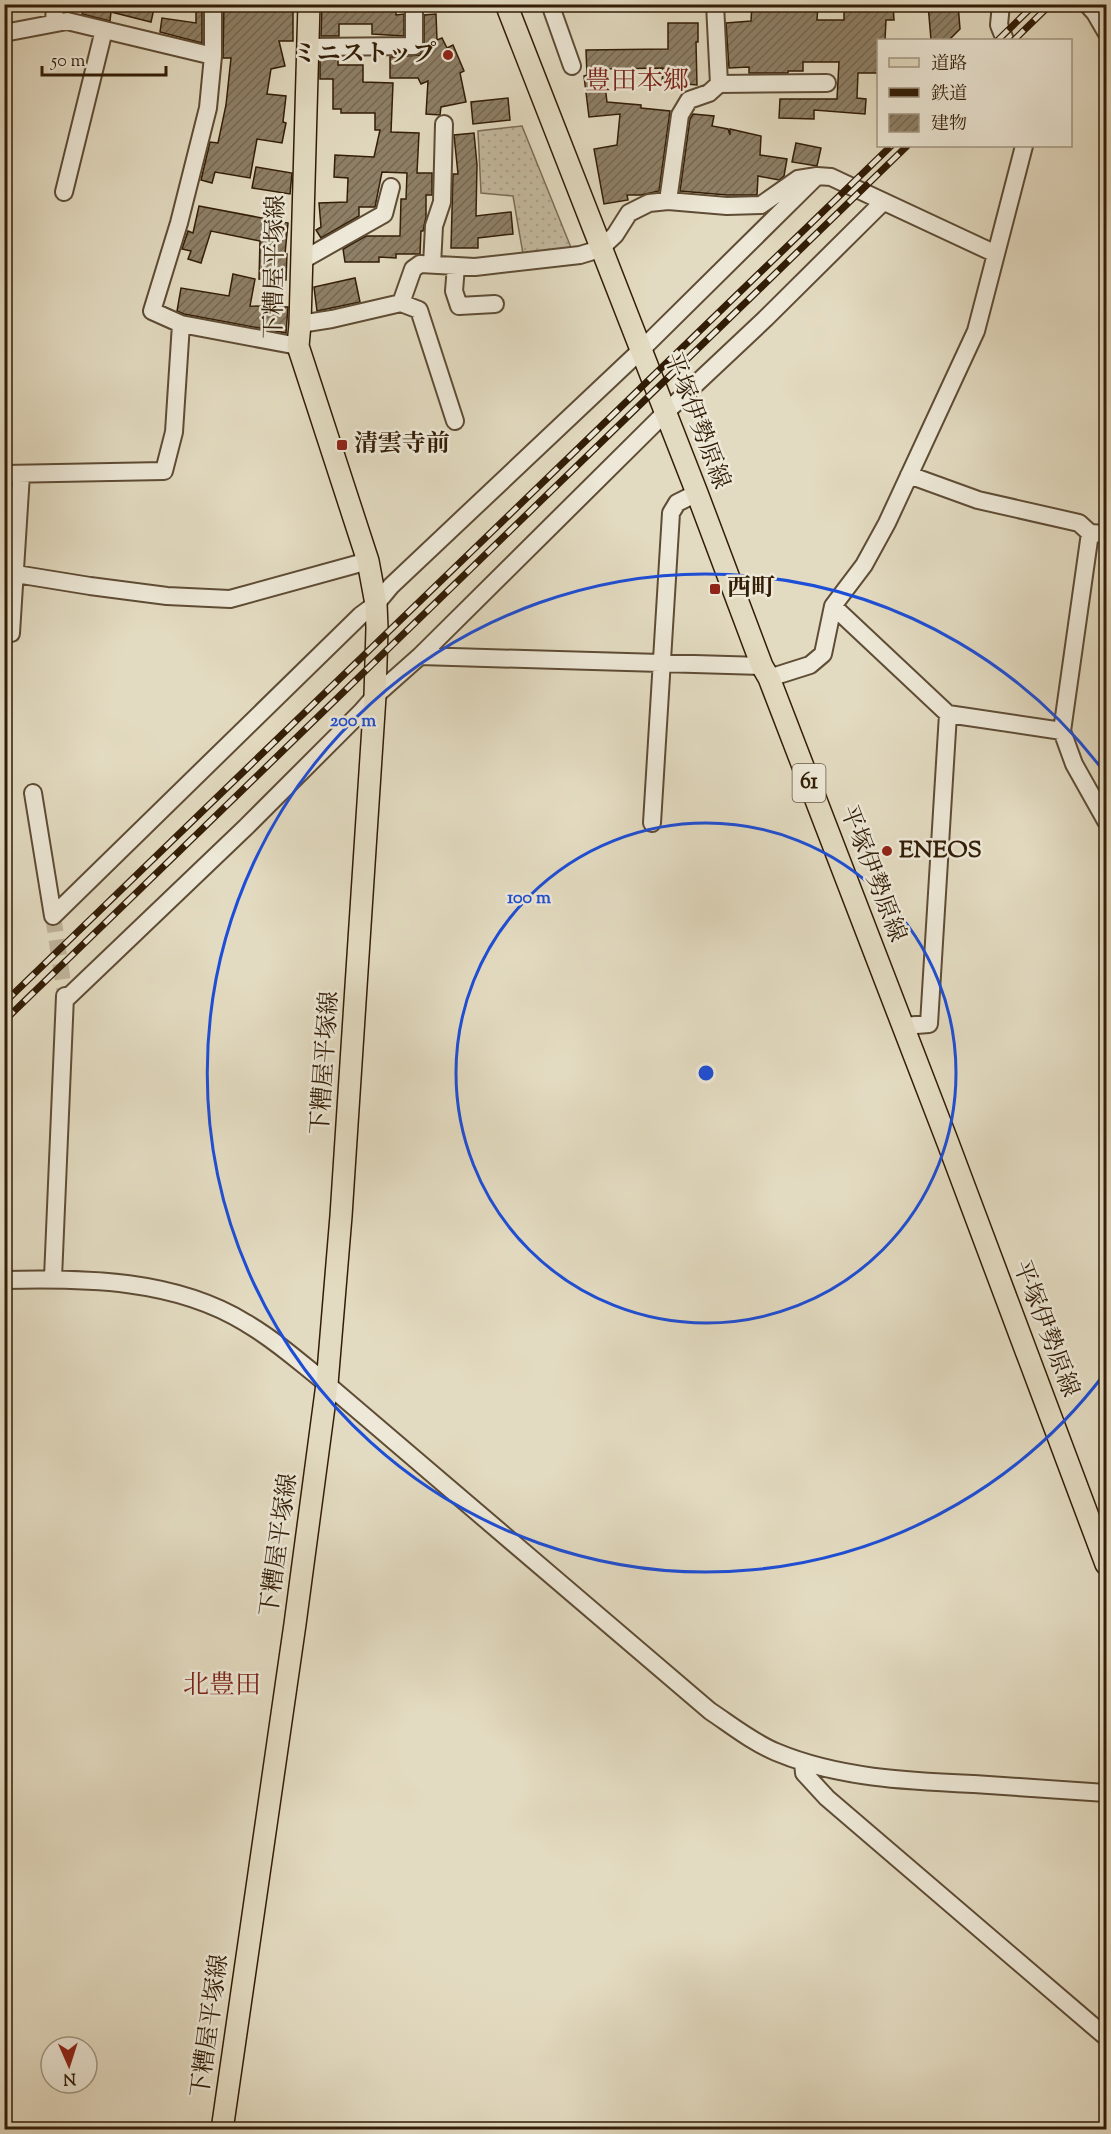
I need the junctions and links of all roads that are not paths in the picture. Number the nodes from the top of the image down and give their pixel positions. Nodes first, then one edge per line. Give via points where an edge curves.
1 (55, 4) edge
2 (213, 4) edge
3 (309, 4) edge
4 (414, 4) edge
5 (506, 4) edge
6 (550, 4) edge
7 (716, 4) edge
8 (1001, 4) edge
9 (1087, 4) edge
10 (54, 23) junction
11 (104, 30) junction
12 (1107, 32) edge
13 (4, 33) edge
14 (1005, 39) edge
15 (308, 47) junction
16 (213, 56) junction
17 (572, 66) dead end
18 (827, 83) dead end
19 (719, 84) junction
20 (444, 124) dead end
21 (1024, 147) edge
22 (817, 176) junction
23 (391, 187) dead end
24 (64, 192) dead end
25 (668, 201) junction
26 (884, 202) junction
27 (600, 249) junction
28 (996, 254) junction
29 (301, 261) junction
30 (432, 265) junction
31 (456, 266) junction
32 (401, 303) junction
33 (495, 304) dead end
34 (181, 324) junction
35 (300, 324) junction
36 (298, 346) junction
37 (641, 350) junction
38 (665, 413) junction
39 (455, 421) dead end
40 (13, 474) edge
41 (909, 475) junction
42 (697, 493) junction
43 (1098, 533) edge
44 (368, 561) junction
45 (16, 574) junction
46 (376, 604) junction
47 (833, 606) junction
48 (4, 635) edge
49 (420, 656) junction
50 (661, 663) junction
51 (765, 672) junction
52 (375, 696) junction
53 (948, 714) junction
54 (1062, 731) junction
55 (33, 793) dead end
56 (1107, 821) edge
57 (652, 823) dead end
58 (903, 1026) junction
59 (53, 1278) junction
60 (4, 1280) edge
61 (327, 1384) junction
62 (1107, 1564) edge
63 (802, 1762) junction
64 (1107, 1793) edge
65 (1107, 2037) edge
66 (222, 2130) edge

1 - 10 street
2 - 16 street
3 - 15 main road, 下糟屋平塚線
4 - 15 street via 414,46
5 - 27 main road, 平塚伊勢原線 / 61
6 - 17 street
7 - 19 street
8 - 14 street via 999,25
9 - 12 street
10 - 11 street via 67,21
10 - 13 street
11 - 16 street
11 - 24 street
15 - 29 main road, 下糟屋平塚線
16 - 34 street via 208,108 152,311
18 - 19 street
19 - 25 street via 709,93 689,100 680,115
20 - 30 street via 442,202 434,226
21 - 28 street
22 - 25 street via 798,179 761,205
22 - 26 street via 831,177
22 - 37 street
23 - 29 street via 384,214
25 - 27 street via 649,203 629,213
26 - 28 street
26 - 38 street
27 - 31 street via 580,255
27 - 37 main road, 平塚伊勢原線 / 61
28 - 41 street via 976,331
29 - 35 main road, 下糟屋平塚線
30 - 31 street
30 - 32 street via 420,264 413,270
31 - 33 street via 454,291 459,306
32 - 35 street
32 - 39 street via 419,310
34 - 36 street
34 - 40 street via 174,432 164,471
35 - 36 main road, 下糟屋平塚線
36 - 44 main road, 下糟屋平塚線
37 - 38 main road, 平塚伊勢原線 / 61
37 - 46 street
38 - 42 main road, 平塚伊勢原線 / 61
38 - 49 street
40 - 45 street
41 - 43 street via 978,500 1079,523
41 - 47 street via 864,565
42 - 50 street via 677,502 671,513
42 - 51 main road, 平塚伊勢原線 / 61
43 - 54 street
44 - 45 street via 230,599 167,596
44 - 46 main road, 下糟屋平塚線
45 - 48 street via 11,633
46 - 52 main road, 下糟屋平塚線
46 - 55 street via 52,916
47 - 51 street via 823,654 810,665
47 - 53 street
49 - 50 street
49 - 52 street
50 - 51 street
50 - 57 street
51 - 58 main road, 平塚伊勢原線 / 61
52 - 59 street via 254,819 65,998
52 - 61 main road, 下糟屋平塚線
53 - 54 street
53 - 58 street via 929,1024
54 - 56 street via 1074,764
58 - 62 main road, 平塚伊勢原線 / 61
59 - 60 street
59 - 61 street via 126,1283 203,1302 246,1322
61 - 63 street via 710,1711 774,1751
61 - 66 main road, 下糟屋平塚線
63 - 64 street via 858,1775
63 - 65 street via 804,1773 827,1798

